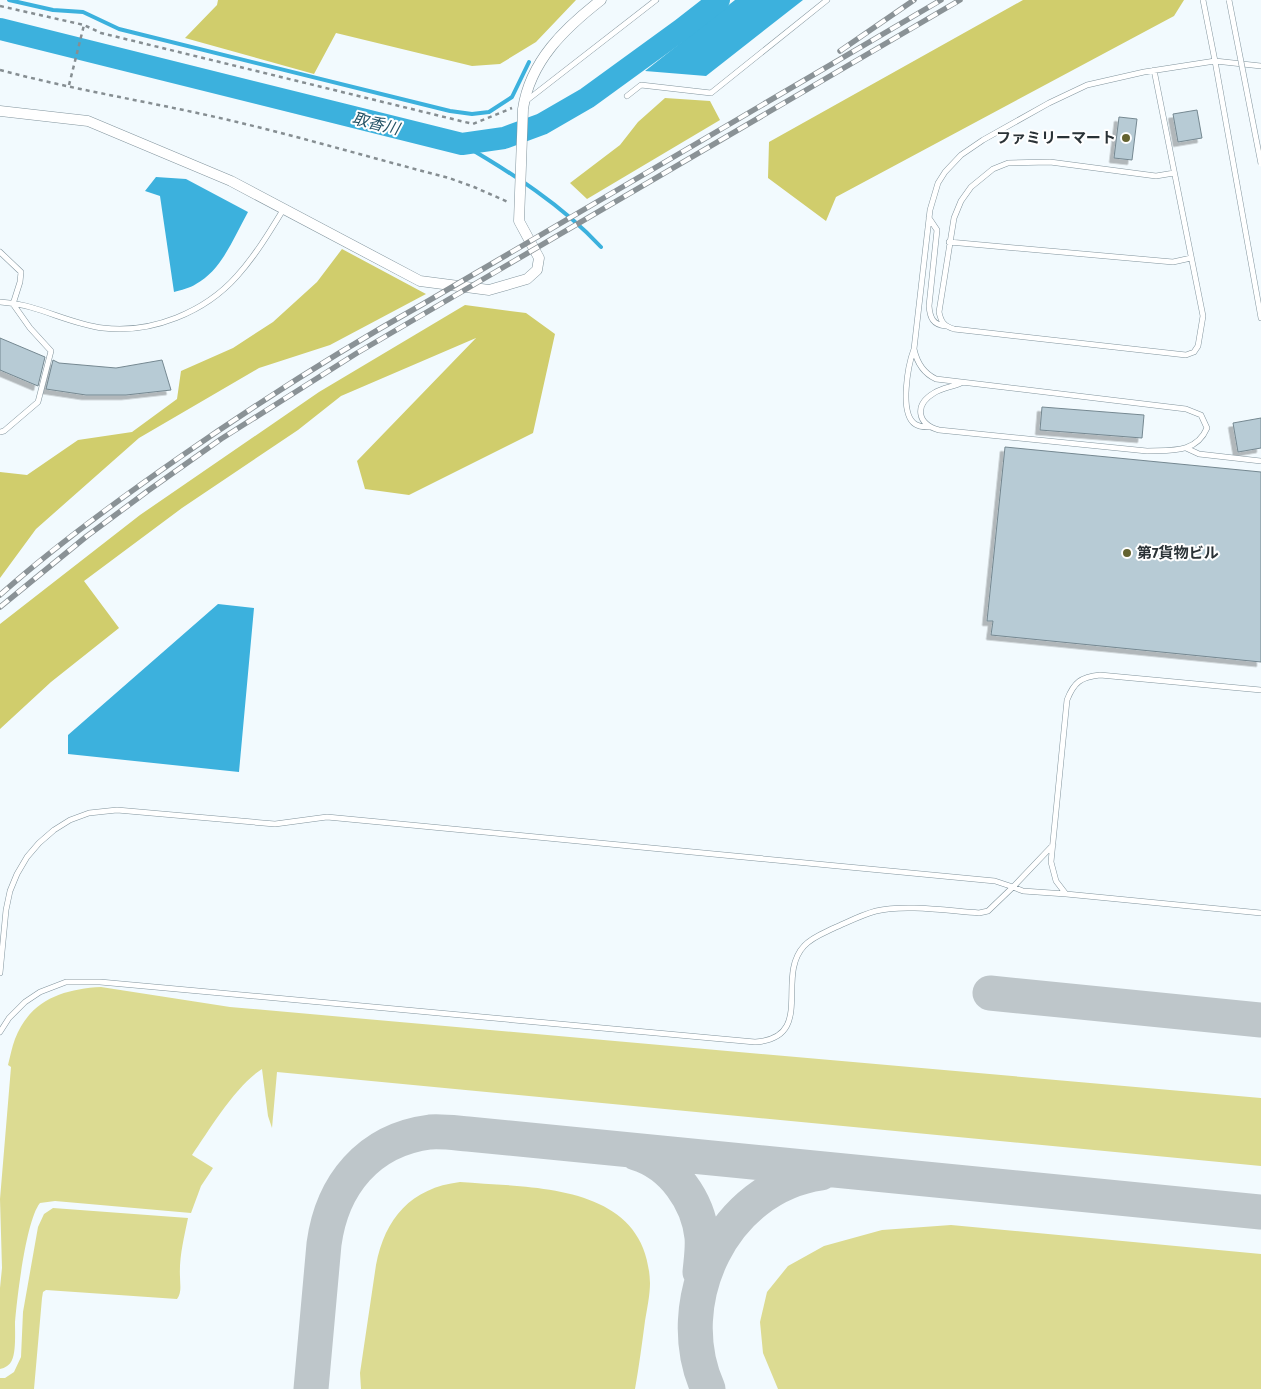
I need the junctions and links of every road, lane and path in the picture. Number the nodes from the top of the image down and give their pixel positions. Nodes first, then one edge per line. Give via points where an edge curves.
1 (602, 0) edge
2 (656, 0) edge
3 (826, 0) edge
4 (1203, 0) edge
5 (1229, 0) edge
6 (0, 6) edge
7 (84, 25) junction
8 (1216, 61) junction
9 (1261, 66) edge
10 (0, 70) edge
11 (1154, 70) junction
12 (69, 85) junction
13 (627, 96) dead end
14 (524, 102) junction
15 (0, 111) edge
16 (1261, 164) edge
17 (1174, 173) junction
18 (519, 206) junction
19 (283, 210) junction
20 (929, 218) junction
21 (950, 242) junction
22 (0, 252) edge
23 (1191, 258) junction
24 (0, 302) edge
25 (13, 304) junction
26 (1261, 318) edge
27 (946, 326) junction
28 (914, 349) junction
29 (961, 383) junction
30 (931, 427) junction
31 (0, 432) edge
32 (1185, 448) junction
33 (1261, 461) edge
34 (1261, 690) edge
35 (1052, 845) junction
36 (1013, 887) junction
37 (1066, 894) junction
38 (1261, 913) edge
39 (0, 972) edge
40 (0, 1032) edge

1 - 14 street via 580,16 550,47 533,74
2 - 14 lane
3 - 13 lane via 712,93 641,85
4 - 8 lane
5 - 16 lane, bridge
6 - 7 path
7 - 12 path
7 - 14 path via 101,32 473,124
8 - 9 lane
8 - 11 lane
8 - 26 lane
10 - 12 path
11 - 17 lane
11 - 20 lane via 1088,85 983,140 961,155 945,172 938,183
12 - 18 path via 237,122 450,178
14 - 18 street
15 - 19 street via 88,121 231,182
17 - 21 lane via 1156,176 1050,162 1008,163 993,169 961,201
17 - 23 lane
18 - 19 street via 519,221 539,258 536,270 527,279 489,290 420,282
19 - 25 lane via 236,277 204,304 169,321 135,329 105,328
20 - 27 lane via 937,230 930,314 938,325
20 - 28 lane
21 - 23 lane via 1173,262
21 - 27 lane via 939,312
22 - 25 lane via 21,272
23 - 27 lane via 1202,316 1198,346 1186,355
24 - 25 lane
25 - 31 lane via 51,351 38,402
28 - 29 lane via 926,374
28 - 30 lane via 909,362 906,411 912,423
29 - 30 lane via 933,393 926,400 920,415
29 - 32 lane via 1194,411 1201,415 1206,428 1200,441
30 - 32 lane via 1147,451
32 - 33 lane via 1198,454
34 - 35 lane via 1100,675 1078,681 1067,700
35 - 36 lane
35 - 37 lane via 1051,862 1056,880
36 - 37 lane via 1023,891
36 - 39 lane via 995,881 327,817 275,824 117,810 89,813 70,820 39,842 26,857 10,891
36 - 40 lane via 988,911 878,910 817,936 804,946 796,962 788,1026 780,1036 769,1041 100,982 66,982 40,992 25,1002
37 - 38 lane

